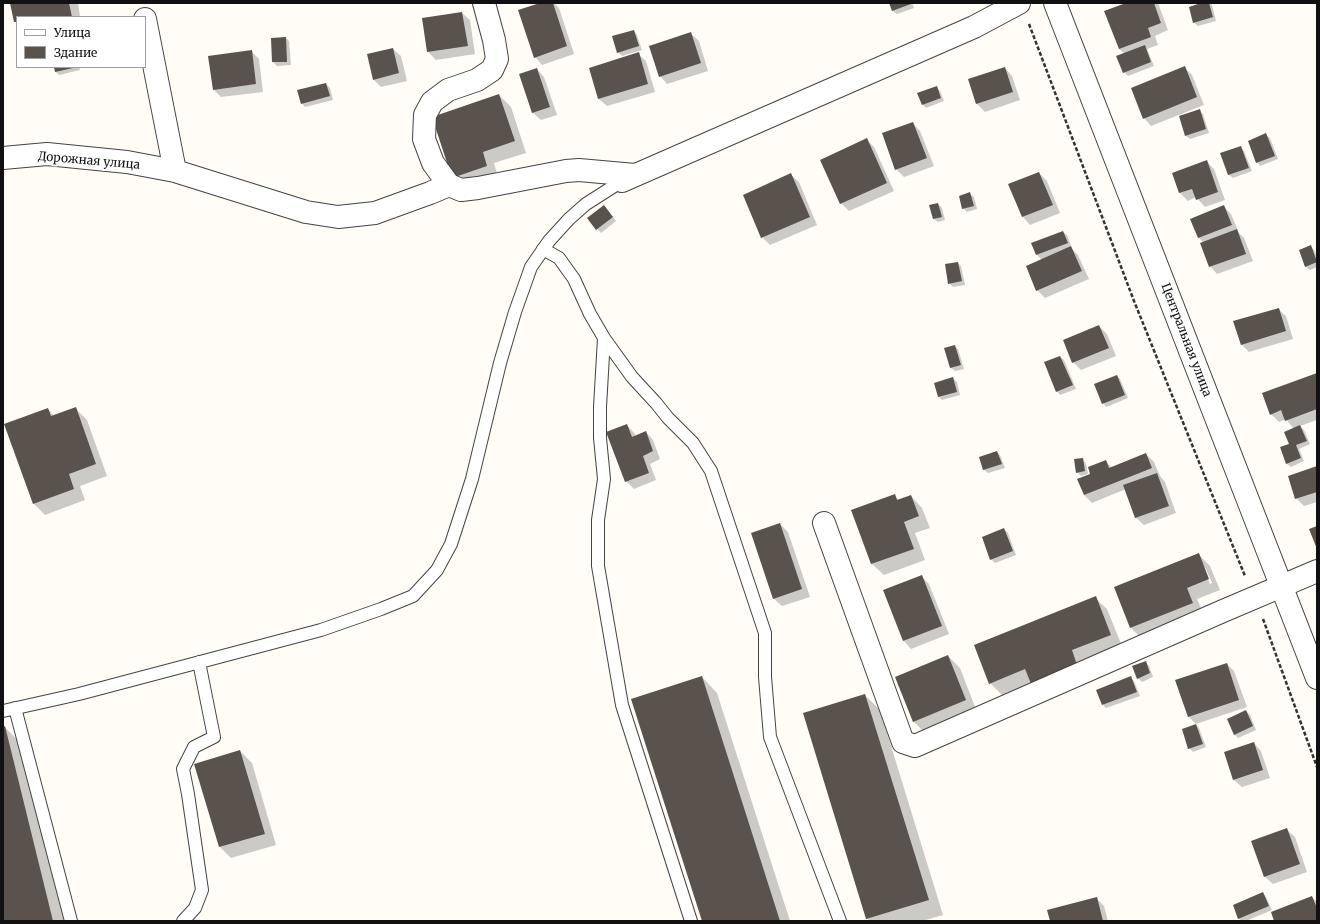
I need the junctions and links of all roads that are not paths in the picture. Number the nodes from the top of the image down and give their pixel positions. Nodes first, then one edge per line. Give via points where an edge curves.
1 (142, 3) edge
2 (484, 3) edge
3 (1055, 3) edge
4 (1023, 10) edge
5 (145, 16) edge
6 (146, 23) edge
7 (3, 158) edge
8 (175, 171) junction
9 (629, 178) junction
10 (449, 185) junction
11 (543, 249) junction
12 (604, 338) junction
13 (824, 523) dead end
14 (1317, 571) edge
15 (1281, 586) junction
16 (199, 662) junction
17 (1317, 678) edge
18 (15, 708) junction
19 (3, 711) edge
20 (71, 921) edge
21 (183, 921) edge
22 (692, 921) edge
23 (840, 921) edge

1 - 5 street
2 - 10 street via 497,59 492,70 477,80 448,90 432,102 425,115 424,139 433,163
3 - 15 street, Центральная улица
4 - 9 street via 974,27
6 - 8 street
7 - 8 street, Дорожная улица via 47,154 127,162
8 - 10 street, Дорожная улица via 306,212 338,217 375,212
9 - 10 street via 579,170 461,190
9 - 11 lane via 580,209
11 - 12 lane via 559,258 574,279
11 - 16 lane via 531,267 515,312 462,514 451,544 436,570 413,596 381,609 321,630
12 - 22 lane via 600,438 604,479 598,520 598,566 622,705
12 - 23 lane via 632,377 693,443 711,471 765,633 765,677 770,737
13 - 15 street via 904,742 915,746
14 - 15 street
15 - 17 street, Центральная улица
16 - 18 lane
16 - 21 lane via 214,737 194,747 182,770 202,890 195,908
18 - 19 lane
18 - 20 lane

